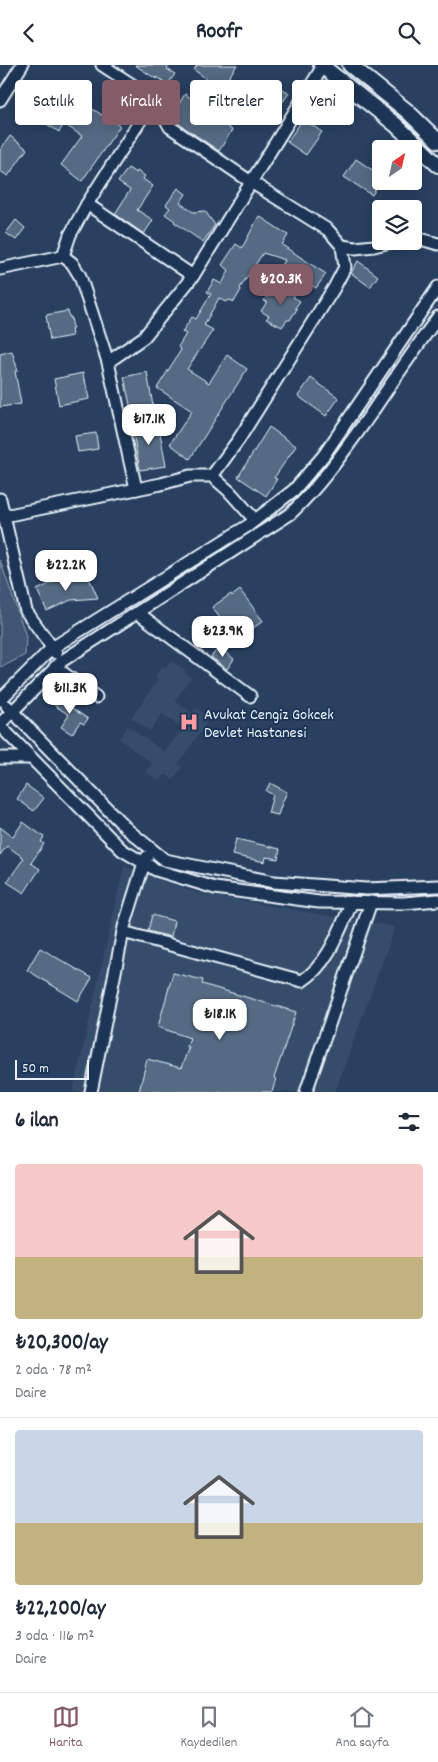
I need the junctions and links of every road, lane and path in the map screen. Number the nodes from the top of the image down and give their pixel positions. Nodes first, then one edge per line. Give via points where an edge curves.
1 (22, 65) edge
2 (350, 65) edge
3 (105, 66) edge
4 (322, 66) edge
5 (126, 80) edge
6 (0, 100) edge
7 (138, 125) edge
8 (169, 125) edge
9 (438, 141) edge
10 (438, 165) edge
11 (251, 181) junction
12 (87, 205) junction
13 (422, 239) edge
14 (438, 244) edge
15 (342, 246) junction
16 (372, 247) edge
17 (63, 256) junction
18 (0, 269) edge
19 (193, 276) junction
20 (438, 287) edge
21 (438, 317) edge
22 (108, 362) junction
23 (212, 476) junction
24 (136, 489) junction
25 (0, 499) edge
26 (4, 516) junction
27 (255, 520) junction
28 (138, 613) junction
29 (52, 648) junction
30 (59, 664) junction
31 (250, 696) dead end
32 (96, 697) dead end
33 (0, 700) edge
34 (0, 706) edge
35 (13, 711) junction
36 (0, 725) edge
37 (0, 758) edge
38 (31, 758) junction
39 (152, 849) junction
40 (144, 863) junction
41 (438, 886) edge
42 (438, 900) edge
43 (352, 902) junction
44 (371, 903) junction
45 (123, 932) junction
46 (91, 1092) edge
47 (306, 1092) edge

1 - 6 street
2 - 9 main road
3 - 5 street
4 - 10 main road via 396,125
4 - 11 street
7 - 12 street
8 - 11 street
11 - 15 street via 328,230
11 - 19 street
12 - 17 street via 70,235
12 - 19 street
13 - 14 street
15 - 16 street
15 - 23 street via 345,267 334,289
17 - 18 street
17 - 22 street via 80,276
19 - 22 street via 144,337
20 - 27 street via 324,455 294,490
21 - 28 street via 346,449 316,488 290,514
22 - 24 street
23 - 24 street via 190,475
23 - 27 street
24 - 26 street
25 - 26 street
26 - 29 street via 26,611
27 - 29 street
28 - 30 street
28 - 31 street
29 - 30 street
29 - 33 street
30 - 32 street
30 - 35 street
33 - 34 street
33 - 35 street
35 - 36 street
35 - 39 street via 128,830
36 - 38 street
37 - 38 street
38 - 40 street via 122,850
39 - 40 street
39 - 41 street via 165,859 274,882 366,889
40 - 43 street via 156,870 215,888 319,902
40 - 45 street
42 - 44 street
43 - 44 street
43 - 45 street via 326,958 314,973 302,981
44 - 47 street
45 - 46 street

